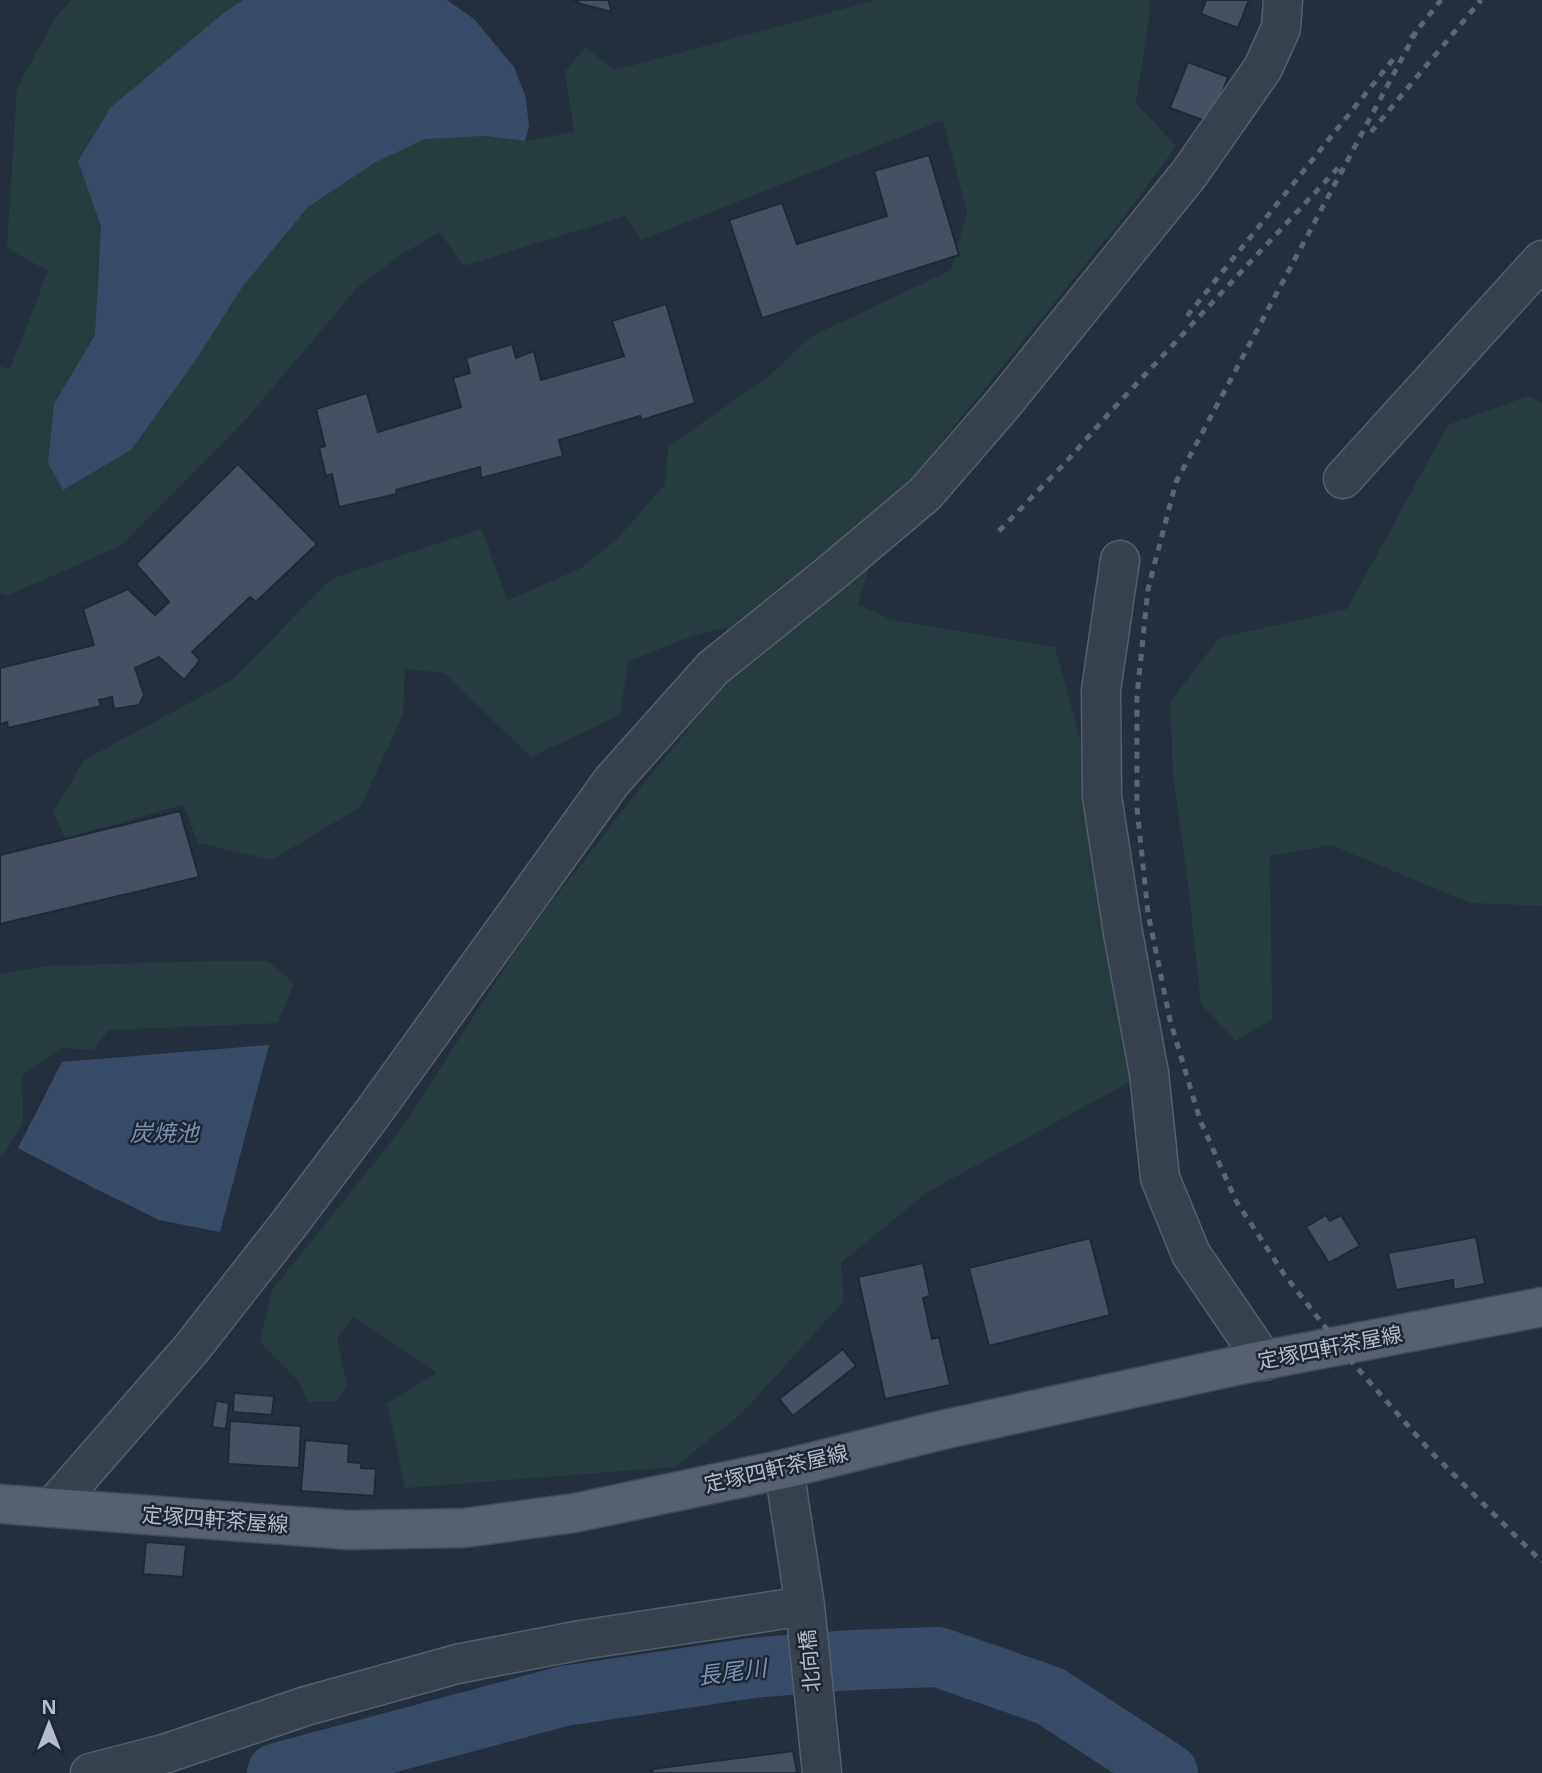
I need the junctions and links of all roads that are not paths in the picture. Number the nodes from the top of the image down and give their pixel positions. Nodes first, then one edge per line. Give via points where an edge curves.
1 (1283, 0) edge
2 (1542, 260) edge
3 (1343, 479) dead end
4 (1120, 559) dead end
5 (1542, 1307) edge
6 (1493, 1316) junction
7 (1542, 1324) edge
8 (1264, 1361) junction
9 (785, 1469) junction
10 (0, 1504) edge
11 (53, 1507) junction
12 (805, 1605) junction
13 (90, 1773) edge
14 (821, 1773) edge

1 - 11 street via 1281,28 1263,68 1241,100 1189,174 1002,405 925,494 713,668 611,781 289,1224 191,1349
2 - 3 street
4 - 8 street via 1101,690 1102,796 1149,1073 1160,1178 1191,1254
5 - 6 main road, 定塚四軒茶屋線
6 - 7 street
6 - 8 main road, 定塚四軒茶屋線
8 - 9 main road, 定塚四軒茶屋線 via 942,1430
9 - 11 main road, 定塚四軒茶屋線 via 574,1513 464,1528 348,1530
9 - 12 street, 北向橋
10 - 11 main road, 定塚四軒茶屋線
12 - 13 street via 457,1664
12 - 14 street, 北向橋

